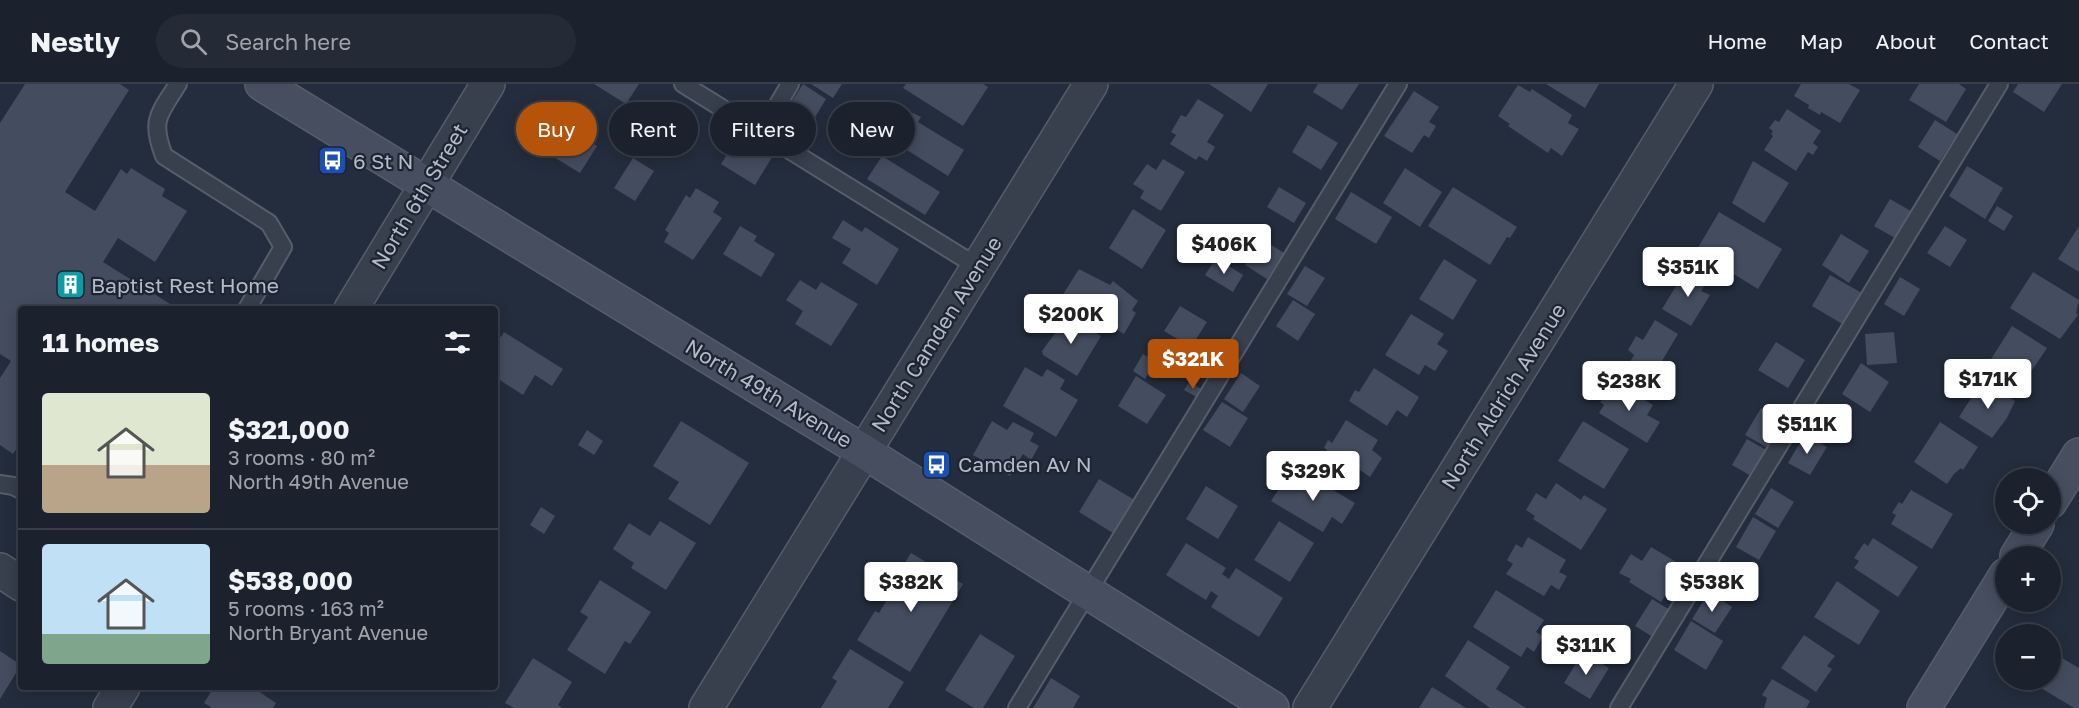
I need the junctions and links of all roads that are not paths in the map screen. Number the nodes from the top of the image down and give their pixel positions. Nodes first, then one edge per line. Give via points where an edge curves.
1 (178, 84) edge
2 (262, 84) edge
3 (488, 84) edge
4 (683, 84) edge
5 (790, 84) edge
6 (1091, 84) edge
7 (1398, 84) edge
8 (1696, 84) edge
9 (1999, 84) edge
10 (712, 102) edge
11 (779, 102) edge
12 (800, 156) edge
13 (426, 185) junction
14 (978, 267) junction
15 (249, 306) edge
16 (353, 306) edge
17 (863, 451) junction
18 (2079, 455) edge
19 (0, 484) edge
20 (2061, 484) edge
21 (18, 488) edge
22 (0, 570) edge
23 (18, 582) edge
24 (1089, 590) junction
25 (1995, 593) edge
26 (121, 690) edge
27 (110, 708) edge
28 (706, 708) edge
29 (1017, 708) edge
30 (1272, 708) edge
31 (1310, 708) edge
32 (1619, 708) edge
33 (1924, 708) edge

1 - 15 lane via 157,117 164,156 269,223 283,247
2 - 13 street, North 49th Avenue
3 - 13 street, North 6th Street
4 - 10 lane
5 - 11 lane
6 - 14 street, North Camden Avenue
7 - 24 lane
8 - 31 street, North Aldrich Avenue
9 - 32 lane
12 - 14 lane
13 - 16 street, North 6th Street
13 - 17 street, North 49th Avenue
14 - 17 street, North Camden Avenue
17 - 24 street, North 49th Avenue
17 - 28 street, North Camden Avenue
18 - 20 street
19 - 21 lane
22 - 23 street
24 - 29 lane
24 - 30 street, North 49th Avenue
25 - 33 street
26 - 27 street

